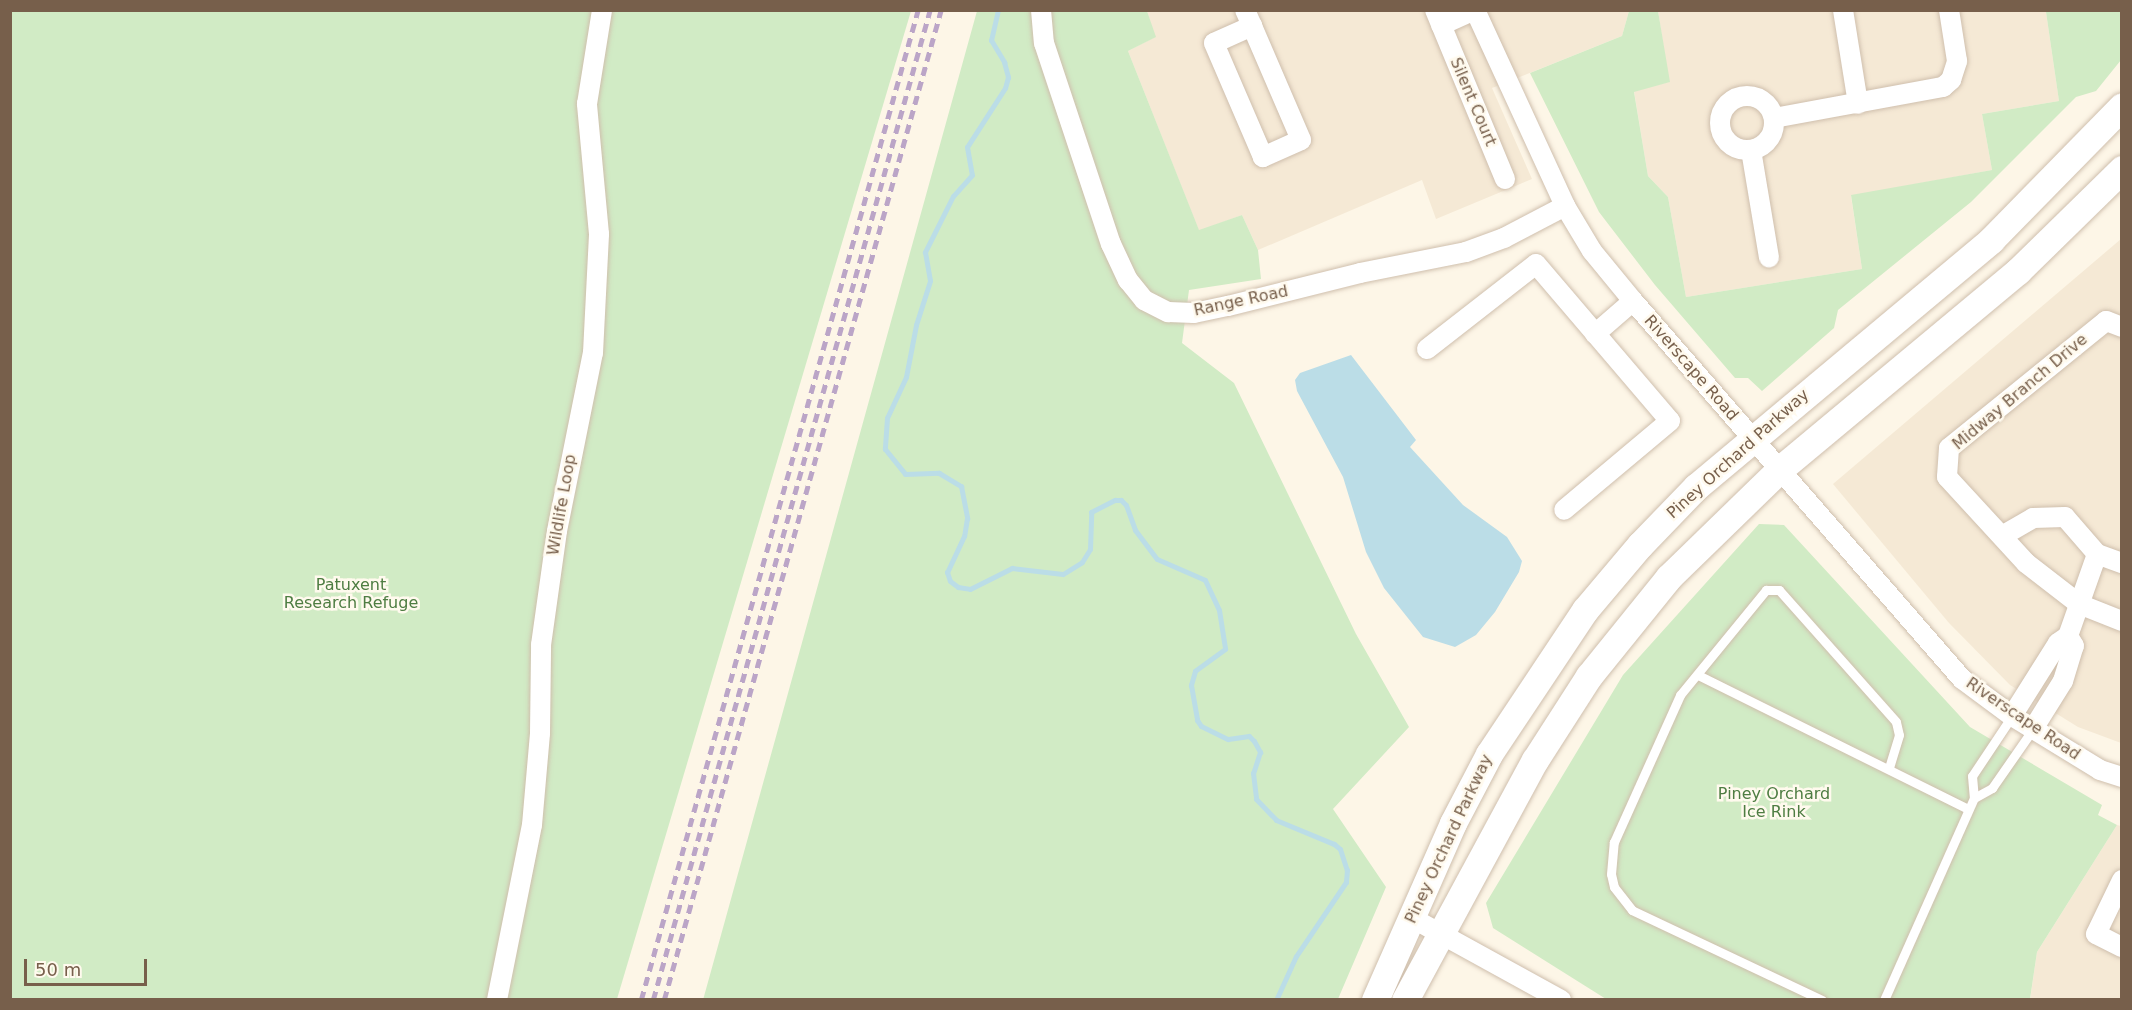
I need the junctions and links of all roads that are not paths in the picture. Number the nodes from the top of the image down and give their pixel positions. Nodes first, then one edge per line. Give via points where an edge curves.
1 (602, 10) edge
2 (1041, 10) edge
3 (1475, 10) edge
4 (1843, 10) edge
5 (1949, 10) edge
6 (1248, 18) edge
7 (1438, 18) edge
8 (1858, 104) junction
9 (2121, 106) edge
10 (1774, 118) junction
11 (1751, 150) junction
12 (2121, 169) edge
13 (1505, 179) dead end
14 (1564, 206) junction
15 (1769, 258) dead end
16 (1633, 301) junction
17 (2121, 327) edge
18 (1595, 334) junction
19 (1427, 349) dead end
20 (1750, 438) junction
21 (1779, 470) junction
22 (1564, 510) dead end
23 (2002, 536) junction
24 (2097, 554) junction
25 (2121, 563) edge
26 (2079, 604) junction
27 (2121, 621) edge
28 (2068, 636) junction
29 (1698, 675) junction
30 (2012, 716) junction
31 (2033, 729) junction
32 (1889, 768) junction
33 (2121, 777) edge
34 (1974, 798) junction
35 (1968, 809) junction
36 (2121, 880) edge
37 (1412, 918) junction
38 (1442, 933) junction
39 (2121, 947) edge
40 (497, 999) edge
41 (1375, 999) edge
42 (1405, 999) edge
43 (1561, 999) edge
44 (1822, 999) edge
45 (1884, 999) edge

1 - 40 street, Wildlife Loop via 587,104 599,234 593,353 557,531 541,645 540,733 532,825
2 - 14 street, Range Road via 1044,43 1111,244 1128,280 1144,300 1168,312 1194,313 1466,252 1504,238
3 - 7 street, Silent Court
3 - 14 street, Riverscape Road
4 - 8 street
5 - 8 street via 1957,61 1951,80 1930,92
6 - 6 street via 1301,140 1263,157 1214,43
7 - 13 street, Silent Court
8 - 10 street
9 - 20 street, Piney Orchard Parkway via 1990,240
10 - 11 street via 1771,137
10 - 11 street via 1770,107 1752,96 1741,96 1724,108 1720,128 1725,139 1733,146
11 - 15 street
12 - 21 street, Piney Orchard Parkway via 2018,271
14 - 16 street, Riverscape Road via 1592,251
16 - 18 street
16 - 20 street, Riverscape Road
17 - 23 street, Midway Branch Drive via 2106,321 1949,448 1947,477
18 - 19 street via 1536,264
18 - 22 street via 1670,421
20 - 21 street, Riverscape Road
20 - 37 street, Piney Orchard Parkway via 1640,544 1585,610 1527,692 1453,823
21 - 30 street, Riverscape Road via 1962,679
21 - 38 street, Piney Orchard Parkway via 1669,577 1589,676 1535,760
23 - 24 street via 2032,518 2065,517
23 - 26 street, Midway Branch Drive via 2026,563
24 - 25 street
24 - 26 street
26 - 27 street, Midway Branch Drive
26 - 28 street
28 - 30 street via 2058,643
28 - 31 street via 2074,646 2063,681
29 - 32 lane
29 - 32 lane via 1766,590 1779,590 1896,722 1899,735
29 - 44 lane via 1680,695 1626,811 1611,857 1614,887 1632,910
30 - 31 street, Riverscape Road
30 - 34 lane via 1972,776
31 - 33 street, Riverscape Road via 2100,770
31 - 34 lane via 1992,788
32 - 35 lane
34 - 35 lane
35 - 45 lane
36 - 39 street via 2096,934
37 - 38 street
37 - 41 street, Piney Orchard Parkway
38 - 42 street, Piney Orchard Parkway
38 - 43 street

